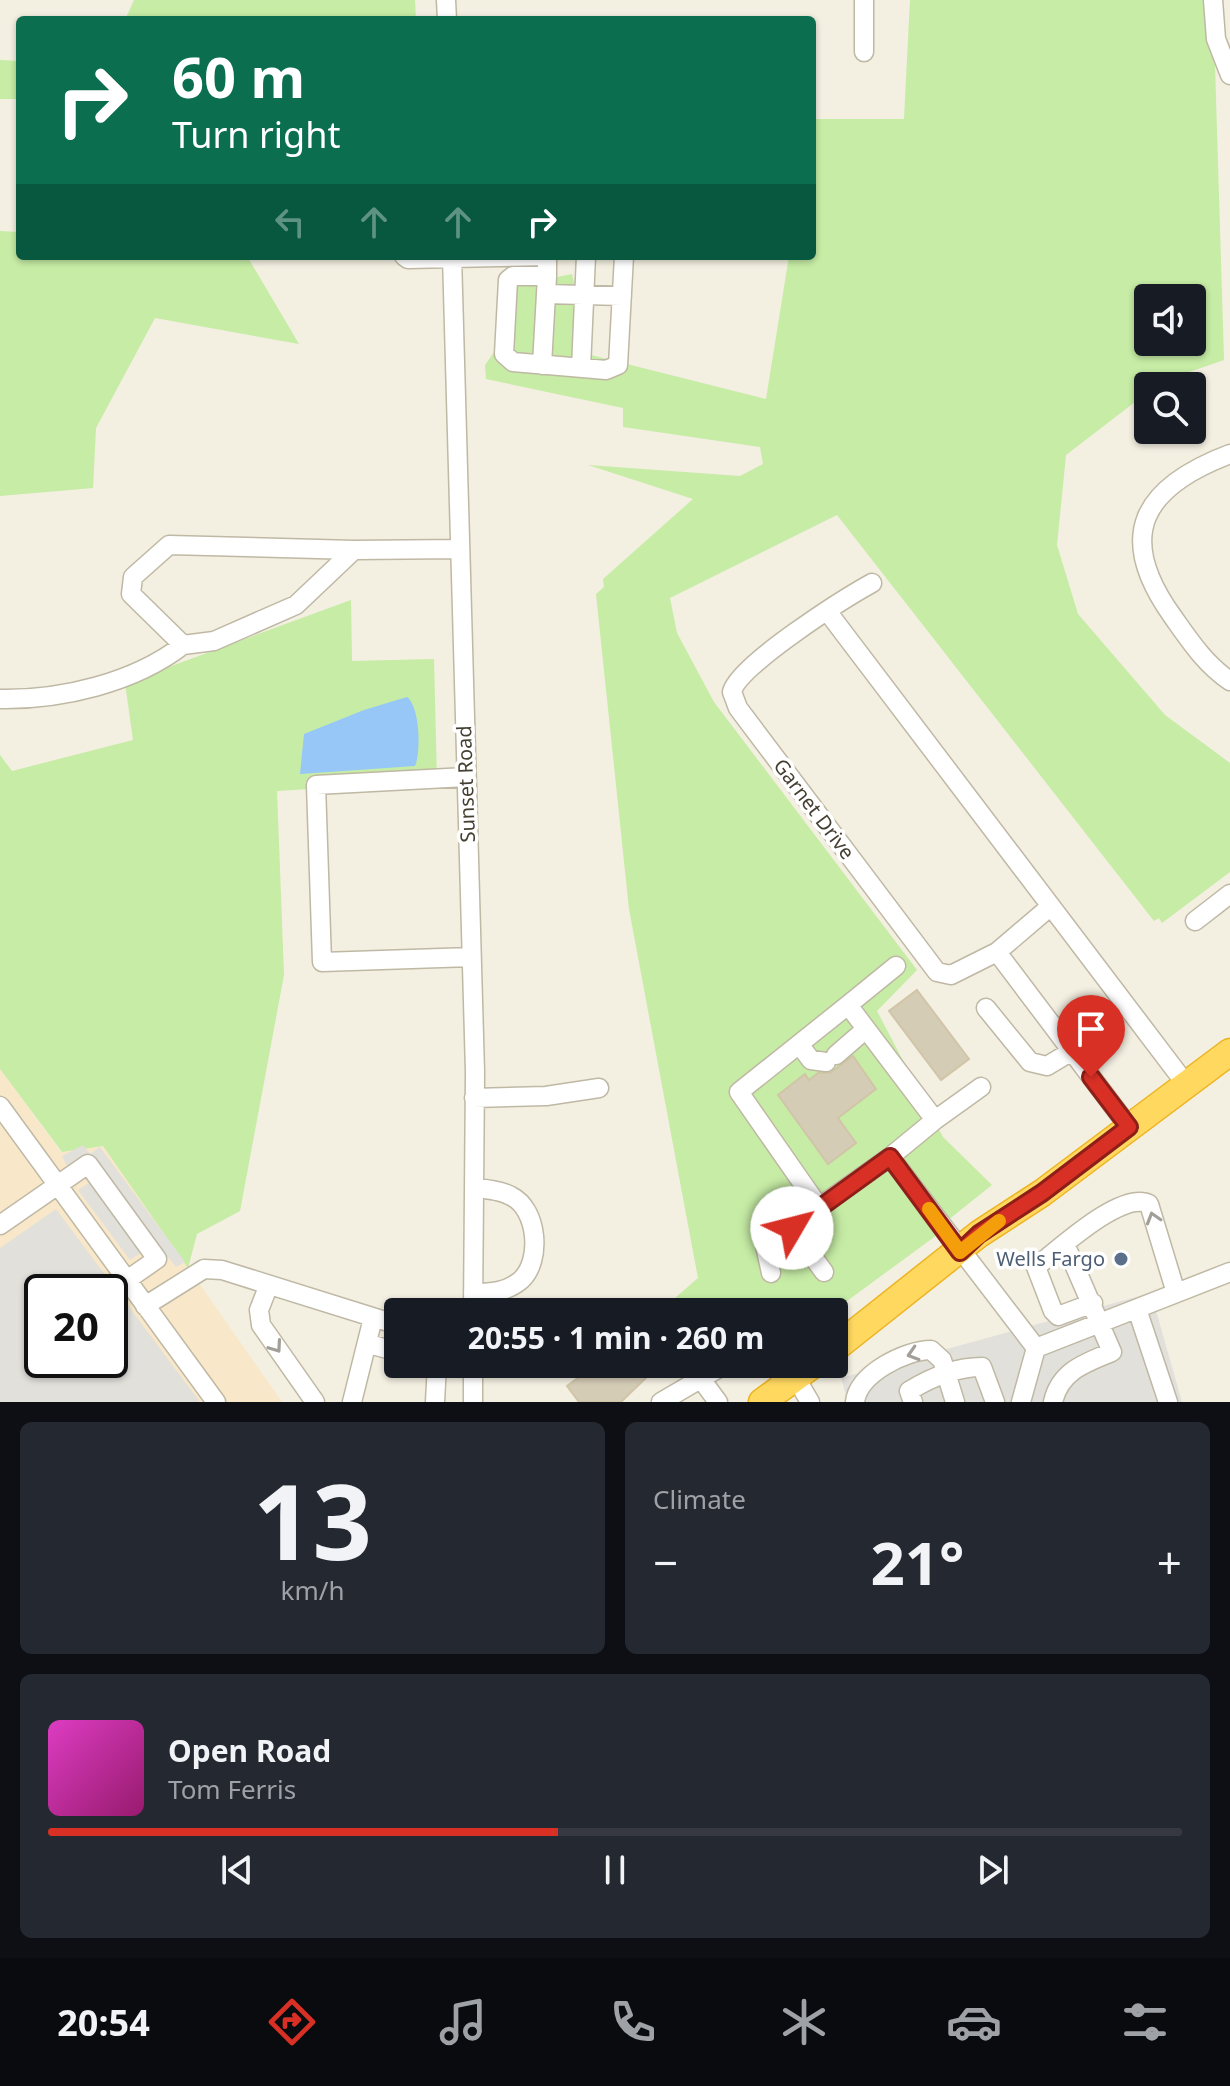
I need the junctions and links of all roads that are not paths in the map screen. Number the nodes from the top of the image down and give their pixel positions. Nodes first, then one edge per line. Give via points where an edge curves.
1 (864, 0) edge
2 (1213, 0) edge
3 (864, 52) dead end
4 (1230, 75) edge
5 (452, 260) edge
6 (547, 260) edge
7 (586, 260) edge
8 (624, 260) edge
9 (546, 285) junction
10 (584, 295) junction
11 (622, 296) junction
12 (542, 365) junction
13 (581, 368) junction
14 (1230, 454) edge
15 (460, 549) junction
16 (354, 550) junction
17 (872, 583) dead end
18 (827, 611) junction
19 (183, 645) junction
20 (1230, 681) edge
21 (0, 699) edge
22 (466, 777) junction
23 (1230, 894) edge
24 (1051, 906) junction
25 (1195, 921) dead end
26 (997, 952) junction
27 (471, 957) junction
28 (896, 966) dead end
29 (848, 1005) junction
30 (986, 1008) dead end
31 (866, 1029) junction
32 (799, 1044) junction
33 (1072, 1051) junction
34 (1225, 1064) edge
35 (1185, 1083) junction
36 (981, 1087) dead end
37 (599, 1088) dead end
38 (474, 1098) junction
39 (0, 1106) edge
40 (935, 1120) junction
41 (1129, 1127) junction
42 (890, 1157) junction
43 (55, 1185) junction
44 (474, 1188) junction
45 (819, 1207) junction
46 (0, 1225) edge
47 (792, 1228) junction
48 (1066, 1246) junction
49 (960, 1252) junction
50 (824, 1272) dead end
51 (1230, 1272) edge
52 (771, 1273) dead end
53 (122, 1274) edge
54 (128, 1279) edge
55 (128, 1281) edge
56 (268, 1287) junction
57 (1176, 1293) junction
58 (473, 1298) edge
59 (486, 1298) edge
60 (1093, 1303) junction
61 (145, 1306) junction
62 (1137, 1309) junction
63 (373, 1318) junction
64 (384, 1321) edge
65 (1102, 1322) junction
66 (848, 1338) edge
67 (369, 1344) junction
68 (384, 1348) edge
69 (1036, 1348) junction
70 (946, 1374) junction
71 (436, 1378) edge
72 (473, 1378) edge
73 (786, 1378) edge
74 (796, 1378) edge
75 (701, 1379) joint
76 (665, 1401) edge
77 (216, 1402) edge
78 (315, 1402) edge
79 (352, 1402) edge
80 (435, 1402) edge
81 (473, 1402) edge
82 (718, 1402) edge
83 (762, 1402) edge
84 (810, 1402) edge
85 (855, 1402) edge
86 (913, 1402) edge
87 (955, 1402) edge
88 (995, 1402) edge
89 (1021, 1402) edge
90 (1053, 1402) edge
91 (1168, 1402) edge

1 - 3 street
2 - 4 street via 1216,39
5 - 15 street, Sunset Road
6 - 9 street
7 - 10 street
8 - 11 street
9 - 10 street
9 - 12 street
9 - 12 street via 513,276 506,285 504,354 513,362
10 - 11 street
10 - 13 street
11 - 13 street via 618,365 606,370
12 - 13 street
14 - 20 street via 1188,472 1164,490 1147,514 1143,543 1147,572 1166,608 1204,660
15 - 16 street
15 - 22 street, Sunset Road
16 - 19 street via 296,605 214,641
16 - 19 street via 169,545 133,577 131,594
17 - 18 street, Garnet Drive
18 - 24 street
18 - 26 street, Garnet Drive via 744,672 732,692 738,708 937,972 951,975
19 - 21 street via 162,661 47,699
22 - 27 street, Sunset Road
22 - 27 street via 316,785 322,962
23 - 25 street
24 - 26 street, Garnet Drive
24 - 35 street
26 - 33 street
27 - 38 street, Sunset Road
28 - 29 street
29 - 31 street
29 - 32 street
30 - 33 street via 1030,1062 1047,1066
31 - 32 street via 831,1058 811,1060
31 - 40 street
32 - 45 street via 739,1092
33 - 41 street
34 - 35 highway
35 - 41 highway
36 - 40 street
37 - 38 street
38 - 44 street, Sunset Road
39 - 43 street
40 - 42 street
41 - 49 highway
42 - 45 street
42 - 49 street
43 - 46 street
43 - 53 street
43 - 54 street via 88,1164 157,1259
44 - 58 street, Sunset Road
44 - 59 street via 513,1196 531,1219 531,1267 506,1290
45 - 47 street
47 - 50 street
47 - 52 street via 764,1241
57 -> 48 street via 1149,1204 1142,1200 1117,1206
48 - 60 street
48 - 60 street via 1036,1267 1053,1311 1058,1316
49 - 66 highway
49 - 69 street
51 - 57 street
55 - 61 street
56 - 61 street via 204,1269
56 - 63 street
56 -> 78 street via 259,1310 261,1325
57 - 62 street
60 - 65 street
61 - 77 street
62 - 65 street
62 - 91 street
63 - 64 street
63 - 67 street
65 - 69 street
65 - 90 street via 1112,1352 1075,1368
67 - 68 street
67 - 79 street
69 - 89 street
70 -> 85 street via 937,1354 923,1350 880,1367 860,1388
70 - 86 street via 909,1391
70 - 87 street
70 - 88 street via 982,1367
71 - 80 street
72 - 81 street
73 - 83 highway
74 - 84 street
75 - 76 street
75 - 82 street

